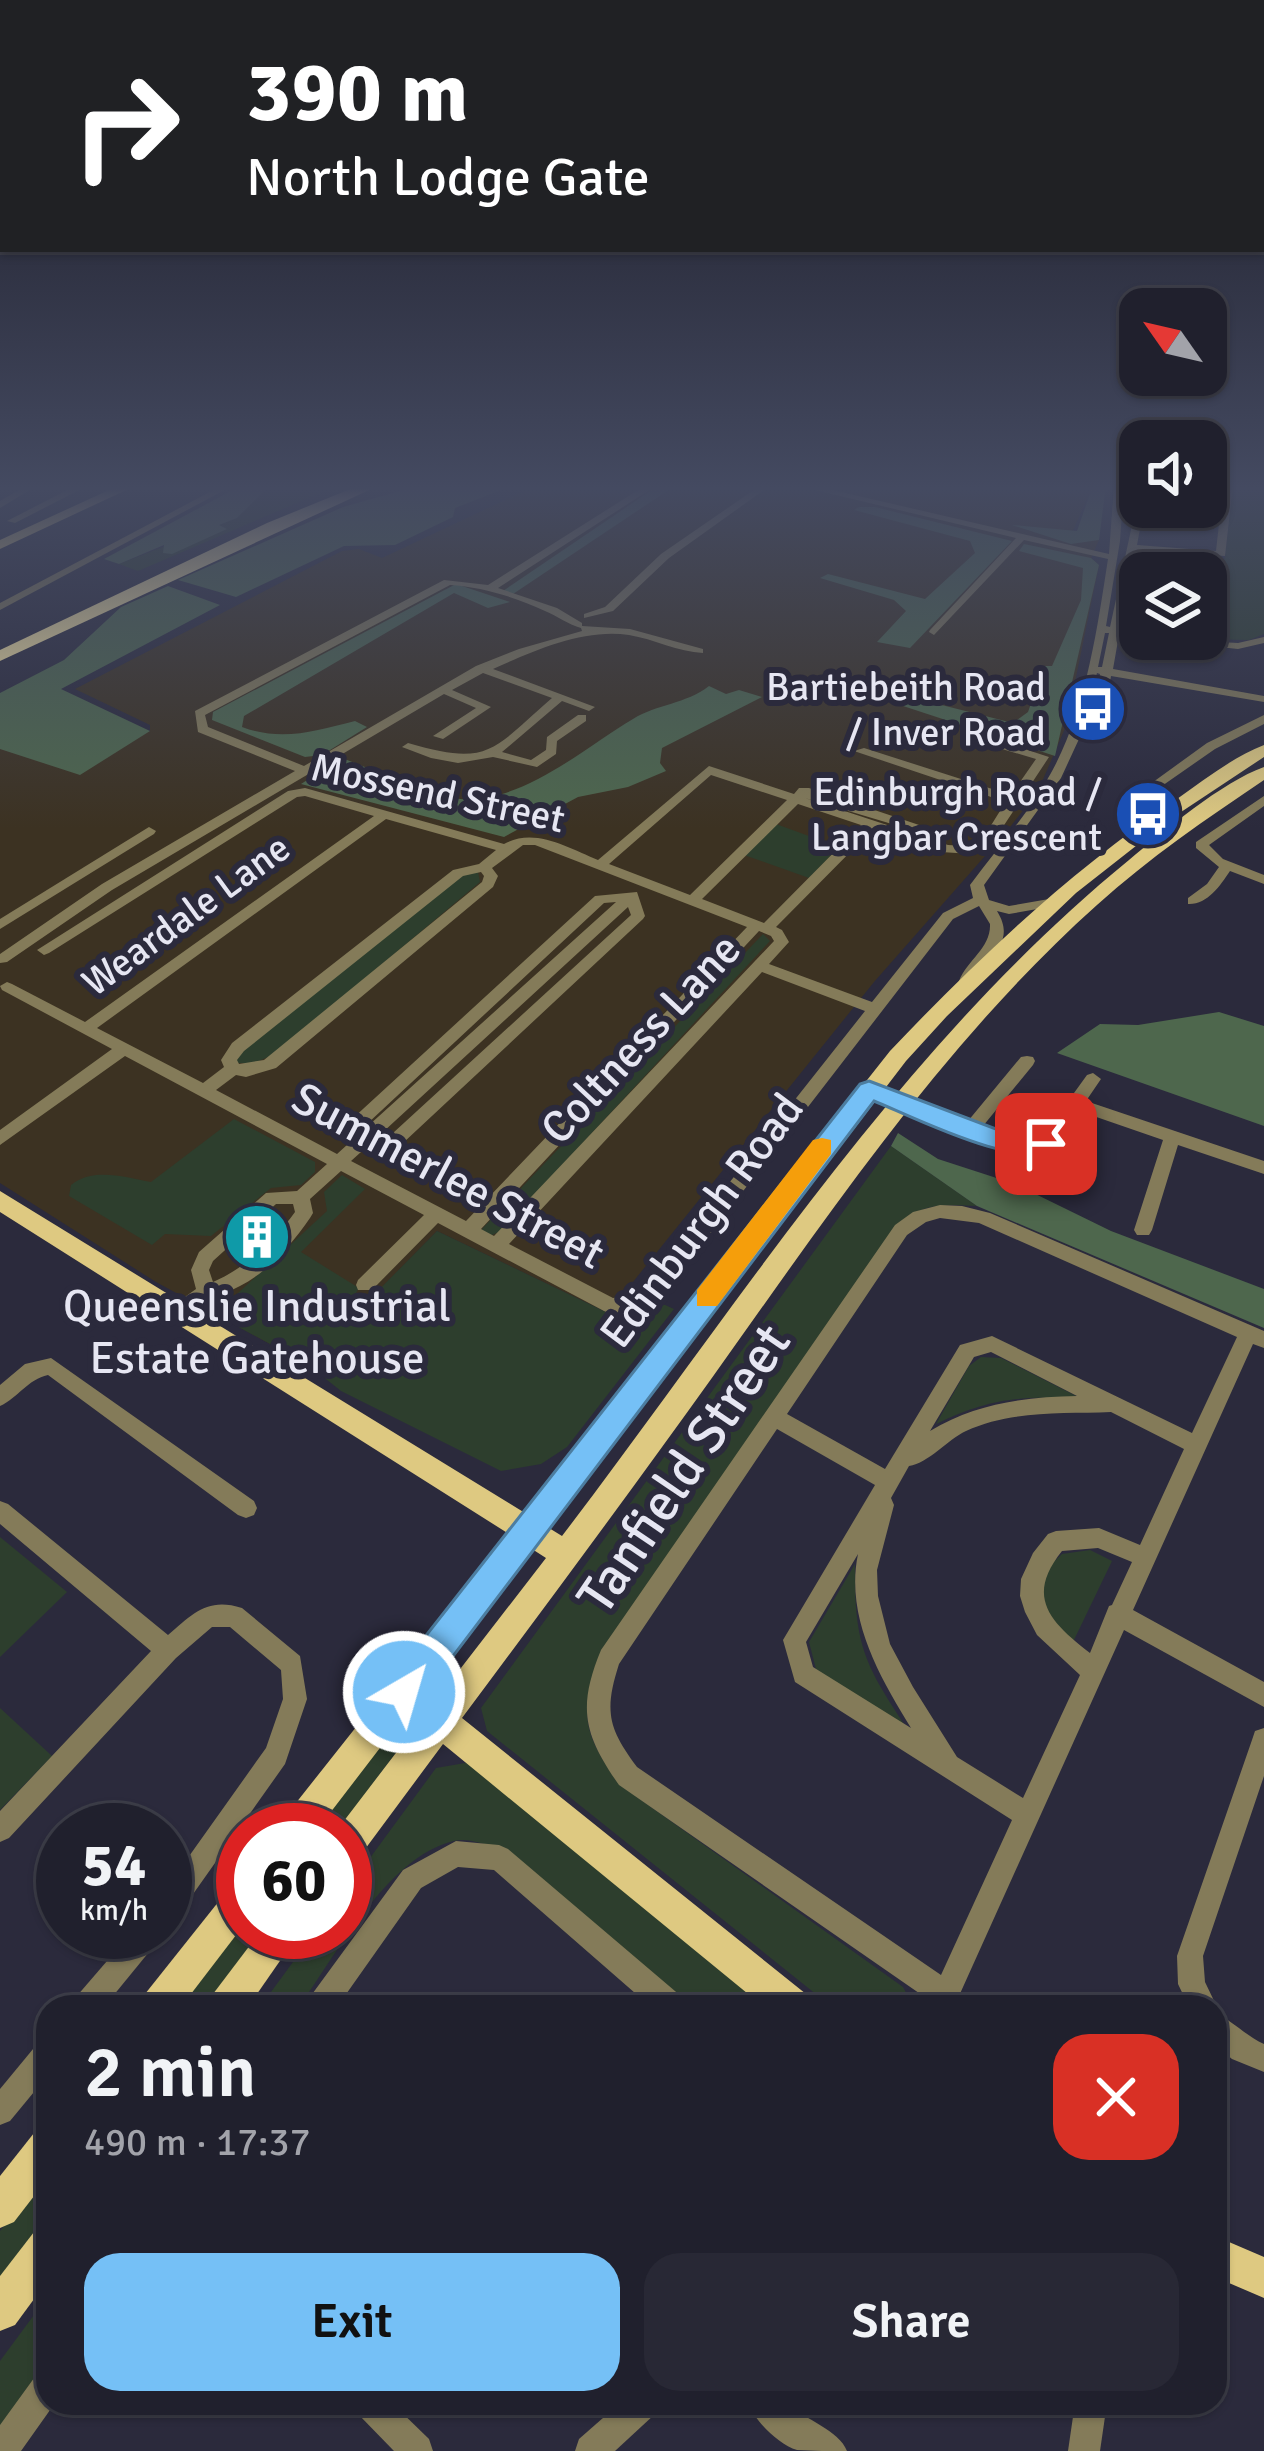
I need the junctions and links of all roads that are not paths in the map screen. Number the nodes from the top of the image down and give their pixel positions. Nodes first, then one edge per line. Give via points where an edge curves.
1 (93, 599) edge
2 (118, 599) edge
3 (409, 599) edge
4 (519, 599) edge
5 (625, 599) edge
6 (964, 599) edge
7 (1103, 599) edge
8 (1120, 599) edge
9 (610, 616) junction
10 (582, 621) junction
11 (1097, 629) junction
12 (597, 631) junction
13 (1114, 631) junction
14 (630, 632) junction
15 (934, 632) dead end
16 (1119, 632) edge
17 (560, 639) junction
18 (1264, 640) edge
19 (0, 644) edge
20 (1227, 645) edge
21 (699, 651) dead end
22 (0, 656) edge
23 (480, 668) junction
24 (1088, 669) junction
25 (1106, 671) junction
26 (1102, 688) dead end
27 (443, 690) junction
28 (560, 698) junction
29 (1264, 699) edge
30 (1264, 719) edge
31 (439, 736) dead end
32 (972, 736) dead end
33 (408, 747) dead end
34 (1264, 749) edge
35 (260, 751) junction
36 (860, 751) dead end
37 (494, 753) junction
38 (276, 760) junction
39 (312, 768) junction
40 (1264, 772) edge
41 (283, 785) junction
42 (1155, 785) dead end
43 (799, 795) junction
44 (1264, 800) edge
45 (1016, 801) junction
46 (224, 812) junction
47 (386, 813) junction
48 (870, 824) junction
49 (149, 831) dead end
50 (506, 849) junction
51 (967, 851) junction
52 (1227, 865) junction
53 (599, 866) junction
54 (484, 867) junction
55 (1264, 880) edge
56 (638, 890) junction
57 (693, 900) junction
58 (1202, 900) dead end
59 (981, 902) junction
60 (1049, 903) junction
61 (0, 925) edge
62 (1024, 925) junction
63 (766, 929) junction
64 (1049, 938) junction
65 (44, 950) dead end
66 (760, 965) junction
67 (1, 969) edge
68 (967, 981) junction
69 (874, 1009) junction
70 (84, 1030) junction
71 (122, 1050) junction
72 (1027, 1061) dead end
73 (233, 1069) junction
74 (1093, 1079) dead end
75 (869, 1090) junction
76 (203, 1092) junction
77 (1075, 1103) junction
78 (903, 1107) junction
79 (970, 1131) junction
80 (1172, 1137) junction
81 (0, 1139) edge
82 (340, 1162) junction
83 (1264, 1168) edge
84 (301, 1197) junction
85 (0, 1200) edge
86 (436, 1214) junction
87 (1143, 1230) dead end
88 (469, 1232) junction
89 (496, 1246) junction
90 (365, 1285) dead end
91 (205, 1288) junction
92 (178, 1312) junction
93 (1256, 1336) edge
94 (0, 1397) edge
95 (1114, 1404) junction
96 (773, 1417) junction
97 (1196, 1444) junction
98 (889, 1482) junction
99 (246, 1508) dead end
100 (0, 1511) edge
101 (530, 1531) junction
102 (567, 1556) junction
103 (1144, 1557) junction
104 (1117, 1614) junction
105 (168, 1650) junction
106 (1092, 1670) junction
107 (404, 1692) junction
108 (1264, 1695) edge
109 (441, 1719) junction
110 (1264, 1740) edge
111 (950, 1766) junction
112 (317, 1803) edge
113 (372, 1812) edge
114 (1027, 1815) junction
115 (0, 1829) edge
116 (192, 1873) edge
117 (216, 1933) edge
118 (126, 1959) edge
119 (262, 1959) edge
120 (96, 1995) edge
121 (167, 1995) edge
122 (235, 1995) edge
123 (329, 1995) edge
124 (658, 1995) edge
125 (778, 1995) edge
126 (935, 1995) edge
127 (946, 1995) edge
128 (1197, 1995) edge
129 (1227, 2035) edge
130 (1264, 2058) edge
131 (36, 2068) edge
132 (0, 2111) edge
133 (36, 2162) edge
134 (0, 2208) edge
135 (36, 2262) edge
136 (1227, 2262) edge
137 (1264, 2278) edge
138 (0, 2310) edge
139 (36, 2402) edge
140 (381, 2415) edge
141 (631, 2415) edge
142 (776, 2415) edge
143 (1089, 2415) edge
144 (1, 2451) edge
145 (417, 2451) edge
146 (591, 2451) edge
147 (831, 2451) edge
148 (1084, 2451) edge

1 - 19 highway
2 - 22 highway
3 - 35 street via 199,714 202,729
4 - 10 street
5 - 9 street
6 - 15 street
7 - 11 street
8 - 13 street
9 - 10 street
9 - 12 street
9 - 14 street
10 - 12 street
10 - 17 street
11 - 13 street
11 - 24 street
12 - 14 street
12 - 17 street
13 - 16 street
13 - 25 street
14 - 21 street
17 - 23 street
18 - 20 street
23 - 27 street
23 - 28 street
24 - 25 street
24 - 59 street via 1072,741 1037,805 977,885
25 - 26 street
25 - 29 street
27 - 31 street via 485,707
27 - 39 street
28 - 37 street
28 - 37 street via 585,713 551,740 550,752 532,764
30 - 42 street
32 - 45 street via 1043,757
33 - 37 street via 457,763
34 - 60 main road, Edinburgh Road via 1162,813
35 - 38 street
35 - 39 street
36 - 45 street
38 - 39 street
38 - 46 street via 273,780
39 - 41 street
40 - 64 main road, Edinburgh Road via 1181,826
41 - 46 street
41 - 67 street via 107,887
43 - 48 street
43 - 51 street via 955,839
43 - 53 street via 709,770
43 - 57 street
44 - 52 street via 1201,844
45 - 51 street via 986,842
46 - 67 street
47 - 50 street, Mossend Street
47 - 65 street, Mossend Street via 293,794
47 - 70 street, Weardale Lane
48 - 51 street
48 - 63 street, Coltness Lane
49 - 61 street
50 - 53 street, Mossend Street via 537,841
50 - 54 street
52 - 55 street
52 - 58 street
53 - 56 street, Mossend Street
54 - 73 street via 458,873 238,1047
54 - 73 street via 488,884 270,1064
56 - 57 street, Mossend Street
56 - 82 street
57 - 63 street, Mossend Street
59 - 60 street via 1009,910
59 - 62 street
59 - 68 street via 998,936
59 - 69 street, Summerlee Street via 948,916
60 - 62 main road, Edinburgh Road
62 - 64 main road
62 - 68 main road, Edinburgh Road
63 - 66 street, Coltness Lane via 782,942
63 - 88 street, Coltness Lane
64 - 78 main road, Edinburgh Road
66 - 69 street
66 - 89 street, Coltness Lane
67 - 70 street, Summerlee Street
68 - 75 main road, Edinburgh Road
69 - 89 street, Summerlee Street via 649,1300 611,1306
70 - 71 street, Summerlee Street
71 - 76 street, Summerlee Street
71 - 81 street
72 - 79 street
73 - 76 street
74 - 77 street
75 - 78 main road
75 - 101 main road, Edinburgh Road
76 - 82 street, Summerlee Street
77 - 79 street via 1046,1144 1034,1148
77 - 80 street
78 - 79 street
78 - 102 main road, Edinburgh Road
80 - 83 street
80 - 87 street
82 - 84 street
82 - 86 street, Summerlee Street
84 - 91 street via 296,1225 241,1277
84 - 91 street via 272,1198 205,1257
85 - 92 main road
86 - 88 street, Summerlee Street
86 - 90 street
88 - 89 street, Summerlee Street
91 - 92 street
92 - 101 main road
93 - 96 street, Tanfield Street via 984,1218 933,1212 901,1230
93 - 97 street
94 - 99 street via 32,1370 51,1366
95 - 97 street
95 - 98 street via 999,1410 939,1431
95 - 98 street via 992,1344 967,1351
96 - 98 street
96 - 126 street, Tanfield Street via 609,1658 595,1697 598,1734 628,1776
97 - 103 street
98 - 111 street via 866,1571 874,1630
98 - 111 street via 794,1640 803,1675
100 - 105 street
101 - 102 main road
101 - 107 main road, Edinburgh Road
102 - 109 main road, Edinburgh Road
103 - 104 street
103 - 106 street via 1099,1538 1056,1541 1032,1565 1029,1595 1053,1640
104 - 106 street
104 - 108 street
105 - 115 street
105 - 116 street via 208,1616 234,1616 292,1664 296,1699 275,1755
106 - 114 street
107 - 109 main road
107 - 112 main road, Edinburgh Road
109 - 113 main road, Edinburgh Road
109 - 125 main road
110 - 128 street via 1190,1956
111 - 114 street
114 - 127 street
117 - 121 main road
118 - 120 street
119 - 122 main road
123 - 124 street via 412,1879 456,1853 499,1858
129 - 130 street
131 - 132 street
133 - 134 main road
135 - 138 main road
136 - 137 main road
139 - 144 street
140 - 145 street
141 - 146 street
142 - 147 street
143 - 148 street

